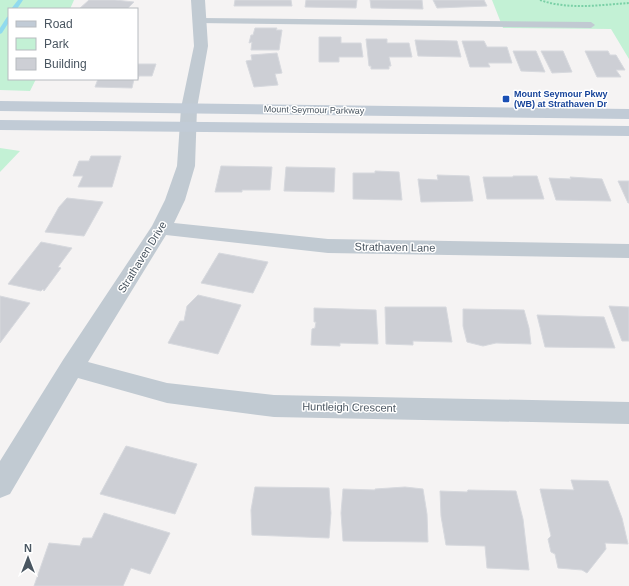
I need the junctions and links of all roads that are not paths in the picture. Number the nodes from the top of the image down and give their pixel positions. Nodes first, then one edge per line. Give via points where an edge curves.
1 (198, 0) edge
2 (200, 22) junction
3 (591, 25) dead end
4 (0, 106) edge
5 (629, 114) edge
6 (189, 117) junction
7 (0, 125) edge
8 (629, 132) edge
9 (161, 228) junction
10 (629, 251) edge
11 (72, 367) junction
12 (629, 413) edge
13 (0, 485) edge

1 - 2 street, Strathaven Drive
2 - 3 lane
2 - 6 street, Strathaven Drive via 201,46
4 - 6 main road, Mount Seymour Parkway
5 - 6 main road, Mount Seymour Parkway
6 - 7 main road, Mount Seymour Parkway
6 - 8 main road, Mount Seymour Parkway
6 - 9 street, Strathaven Drive via 186,166 175,200
9 - 10 street, Strathaven Lane via 328,246
9 - 11 street, Strathaven Drive
11 - 12 street, Huntleigh Crescent via 167,393 274,406
11 - 13 street, Strathaven Drive

